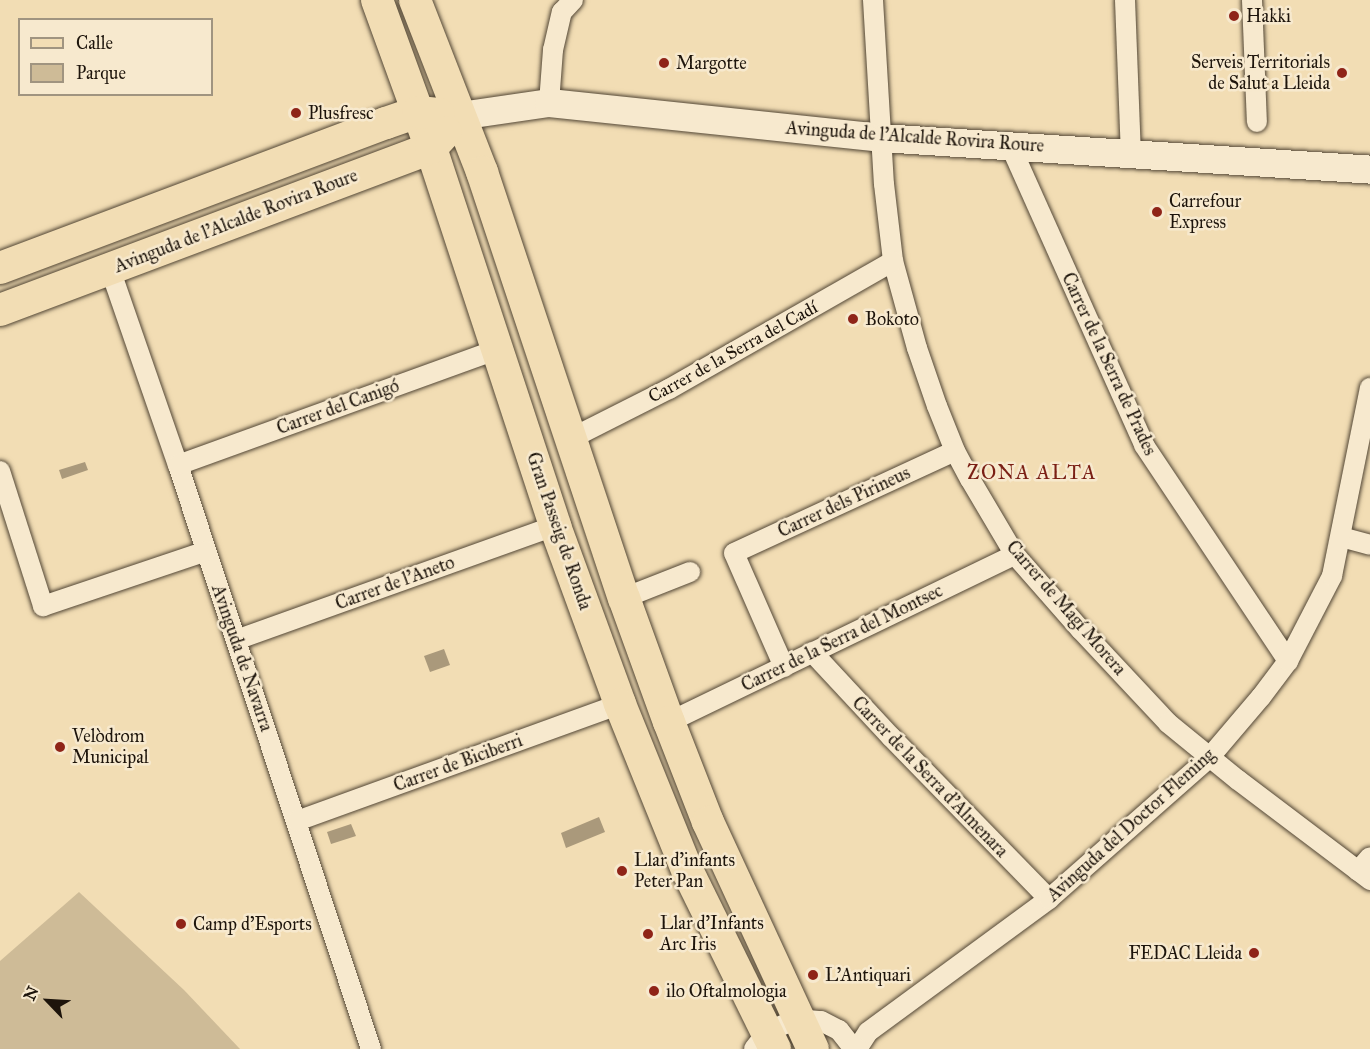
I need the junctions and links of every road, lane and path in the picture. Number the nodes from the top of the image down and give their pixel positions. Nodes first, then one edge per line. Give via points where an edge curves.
1 (377, 0) edge
2 (415, 0) edge
3 (573, 0) edge
4 (873, 0) edge
5 (1125, 0) edge
6 (1252, 0) edge
7 (549, 103) junction
8 (418, 112) junction
9 (460, 116) junction
10 (1257, 122) dead end
11 (881, 138) junction
12 (1010, 145) junction
13 (431, 148) junction
14 (1131, 153) junction
15 (1370, 170) edge
16 (893, 261) junction
17 (0, 268) edge
18 (110, 269) junction
19 (0, 310) edge
20 (498, 349) junction
21 (1370, 388) edge
22 (570, 440) junction
23 (955, 451) junction
24 (178, 465) junction
25 (0, 471) edge
26 (555, 525) junction
27 (1341, 537) junction
28 (1370, 545) edge
29 (206, 551) junction
30 (1015, 555) junction
31 (690, 572) dead end
32 (624, 598) junction
33 (236, 640) junction
34 (812, 652) junction
35 (1288, 661) junction
36 (784, 666) junction
37 (620, 704) junction
38 (669, 722) junction
39 (1209, 758) junction
40 (297, 821) junction
41 (1366, 869) edge
42 (1049, 899) junction
43 (797, 1019) junction
44 (765, 1043) edge
45 (852, 1044) edge
46 (371, 1049) edge
47 (813, 1049) edge

1 - 8 main road, Gran Passeig de Ronda
2 - 9 main road
3 - 7 street via 562,12 553,50
4 - 11 street, Carrer de Magí Morera
5 - 14 street
6 - 10 street
7 - 9 main road, Avinguda de l'Alcalde Rovira Roure
7 - 11 main road, Avinguda de l'Alcalde Rovira Roure
8 - 9 main road, Avinguda de l'Alcalde Rovira Roure
8 - 13 main road, Gran Passeig de Ronda
8 - 17 main road, Avinguda de l'Alcalde Rovira Roure
9 - 13 main road, Avinguda de l'Alcalde Rovira Roure
9 - 22 main road
11 - 12 main road, Avinguda de l'Alcalde Rovira Roure
11 - 16 street, Carrer de Magí Morera
12 - 14 main road, Avinguda de l'Alcalde Rovira Roure
12 - 35 street, Carrer de la Serra de Prades via 1144,445
13 - 18 main road, Avinguda de l'Alcalde Rovira Roure
13 - 20 main road, Gran Passeig de Ronda
14 - 15 main road, Avinguda de l'Alcalde Rovira Roure
16 - 22 street, Carrer de la Serra del Cadí via 669,389
16 - 23 street, Carrer de Magí Morera via 917,348
18 - 19 main road, Avinguda de l'Alcalde Rovira Roure
18 - 24 street, Avinguda de Navarra
20 - 24 street, Carrer del Canigó
20 - 26 main road, Gran Passeig de Ronda
21 - 27 street, Avinguda del Doctor Fleming
22 - 32 main road
23 - 30 street, Carrer de Magí Morera
23 - 36 street, Carrer dels Pirineus via 734,553
24 - 29 street, Avinguda de Navarra
25 - 29 street via 43,606
26 - 33 street, Carrer de l'Aneto
26 - 37 main road, Gran Passeig de Ronda
27 - 28 street
27 - 35 street, Avinguda del Doctor Fleming via 1332,576
29 - 33 street, Avinguda de Navarra
30 - 34 street, Carrer de la Serra del Montsec
30 - 39 street, Carrer de Magí Morera via 1168,723
31 - 32 street
32 - 38 main road
33 - 40 street, Avinguda de Navarra
34 - 36 street, Carrer de la Serra del Montsec
34 - 42 street, Carrer de la Serra d'Almenara
35 - 39 street, Avinguda del Doctor Fleming
36 - 38 street, Carrer de la Serra del Montsec
37 - 40 street, Carrer de Biciberri
37 - 44 main road, Gran Passeig de Ronda via 688,872
38 - 43 main road via 708,822
39 - 41 street, Carrer de Magí Morera
39 - 42 street, Avinguda del Doctor Fleming
40 - 46 street, Avinguda de Navarra
42 - 45 street, Avinguda del Doctor Fleming
43 - 44 street
43 - 45 street, Avinguda del Doctor Fleming via 821,1021
43 - 47 main road

